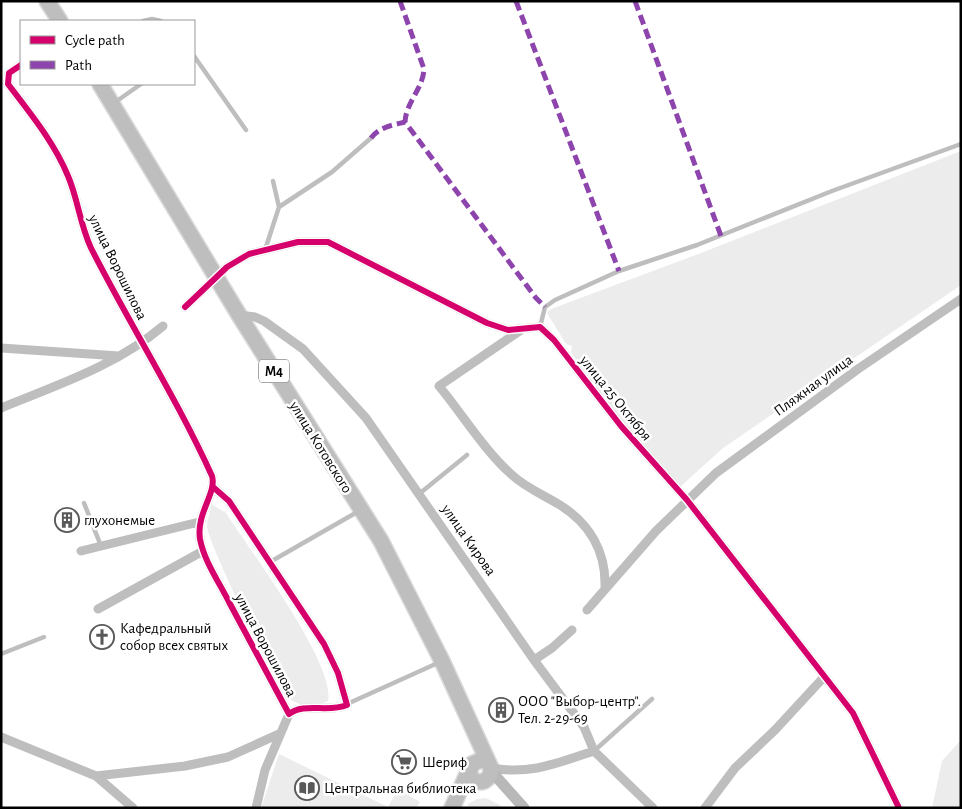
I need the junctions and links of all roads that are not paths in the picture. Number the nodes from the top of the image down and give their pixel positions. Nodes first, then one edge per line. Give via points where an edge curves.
1 (46, 1) edge
2 (59, 20) edge
3 (195, 58) edge
4 (20, 65) edge
5 (101, 85) edge
6 (140, 85) edge
7 (113, 104) junction
8 (246, 130) dead end
9 (370, 138) dead end
10 (961, 144) edge
11 (273, 181) dead end
12 (278, 207) junction
13 (266, 250) junction
14 (216, 277) junction
15 (961, 299) edge
16 (186, 308) dead end
17 (239, 315) junction
18 (163, 326) dead end
19 (540, 327) junction
20 (522, 330) junction
21 (141, 344) junction
22 (1, 348) edge
23 (122, 356) junction
24 (1, 408) edge
25 (467, 455) dead end
26 (213, 487) junction
27 (419, 494) junction
28 (687, 500) junction
29 (84, 503) dead end
30 (361, 510) junction
31 (199, 522) junction
32 (101, 546) junction
33 (81, 551) dead end
34 (203, 551) junction
35 (269, 562) junction
36 (605, 587) junction
37 (98, 609) dead end
38 (587, 610) dead end
39 (572, 630) dead end
40 (44, 637) dead end
41 (1, 654) edge
42 (534, 660) junction
43 (442, 661) junction
44 (824, 677) junction
45 (652, 699) dead end
46 (346, 705) junction
47 (289, 714) junction
48 (281, 732) junction
49 (1, 736) edge
50 (480, 741) junction
51 (594, 751) junction
52 (470, 767) junction
53 (487, 773) junction
54 (96, 776) junction
55 (459, 792) junction
56 (133, 808) edge
57 (256, 808) edge
58 (452, 808) edge
59 (524, 808) edge
60 (653, 808) edge
61 (705, 808) edge
62 (899, 808) edge

1 - 2 highway
3 - 8 lane
4 - 21 street, улица Ворошилова via 9,73 8,84 53,147 69,177 90,245
5 - 7 highway, улица Котовского / M4
6 - 7 lane
7 - 14 highway, улица Котовского / M4
9 - 12 lane via 332,172
10 - 19 lane via 697,245 619,270 545,307
11 - 12 lane
12 - 13 lane
13 - 14 street via 249,254
13 - 20 street via 298,242 328,242 487,323 508,330
14 - 16 street
14 - 17 highway, улица Котовского / M4
15 - 28 street, Пляжная улица via 716,472
17 - 27 street, улица Кирова via 264,321 304,349 366,418
17 - 30 highway, улица Котовского / M4
18 - 21 street
19 - 20 street
19 - 28 street, улица 25 Октября via 554,340 620,426
20 - 36 street via 439,386 512,475 577,517 586,527 596,540 602,558
21 - 23 street
21 - 26 street, улица Ворошилова via 168,385 193,434 212,476
22 - 23 street
23 - 24 street
25 - 27 lane
26 - 31 street, улица Ворошилова
26 - 35 street via 230,501
27 - 42 street, улица Кирова
28 - 36 street, Пляжная улица
28 - 44 street, улица 25 Октября
29 - 32 lane
30 - 35 lane
30 - 43 highway, улица Котовского / M4 via 381,541
31 - 32 street
31 - 34 street, улица Ворошилова
32 - 33 street
34 - 37 street
34 - 47 street, улица Ворошилова
35 - 46 street via 324,644 338,673
36 - 38 street, Пляжная улица
39 - 42 street
40 - 41 lane
42 - 51 street, улица Кирова via 584,727
43 - 46 lane
43 - 50 highway, улица Котовского / M4
44 - 61 street via 734,768
44 - 62 street, улица 25 Октября via 853,713
45 - 51 lane
46 - 47 street, улица Ворошилова via 331,710 303,708
47 - 48 street
48 - 54 street via 228,757 185,766
48 - 57 street via 265,770
49 - 54 street
50 - 52 highway
50 - 53 highway, улица Котовского / M4
51 - 53 street via 547,767
51 - 60 street, улица Кирова
52 - 53 highway via 471,777
52 - 55 highway
53 - 55 highway
53 - 59 street via 507,787
54 - 56 street
55 - 58 highway

